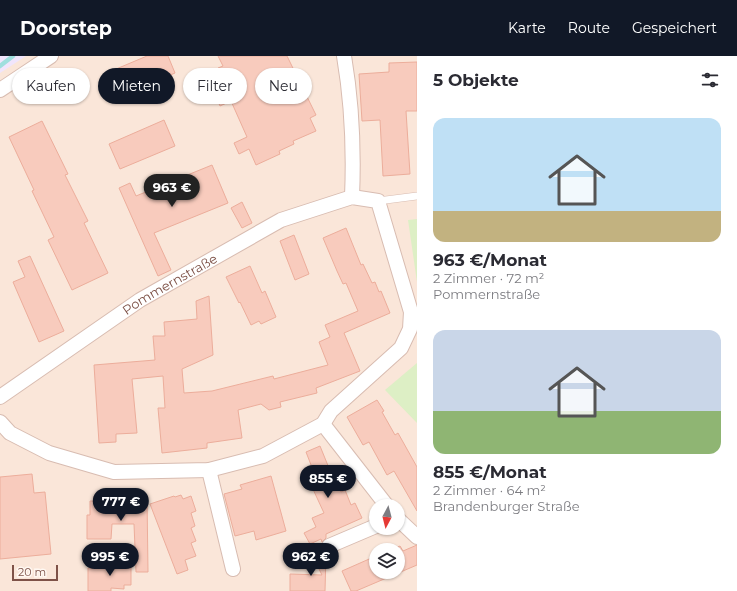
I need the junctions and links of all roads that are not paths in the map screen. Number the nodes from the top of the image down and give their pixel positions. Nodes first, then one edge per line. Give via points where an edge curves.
1 (51, 56) edge
2 (344, 56) edge
3 (0, 90) edge
4 (417, 196) edge
5 (352, 197) junction
6 (378, 201) junction
7 (0, 397) edge
8 (0, 422) edge
9 (323, 424) junction
10 (209, 470) junction
11 (382, 499) edge
12 (405, 526) edge
13 (369, 529) edge
14 (417, 537) edge
15 (329, 546) dead end
16 (233, 569) dead end

1 - 3 street
2 - 5 street via 349,86
4 - 6 lane
5 - 6 street, Pommernstraße
5 - 7 street, Pommernstraße via 280,220 140,300
6 - 9 street via 411,312 410,329 401,348 331,411
8 - 10 street via 10,433 49,453 114,472
9 - 10 street via 263,456
9 - 11 street
10 - 16 street
12 - 14 street
13 - 15 street

